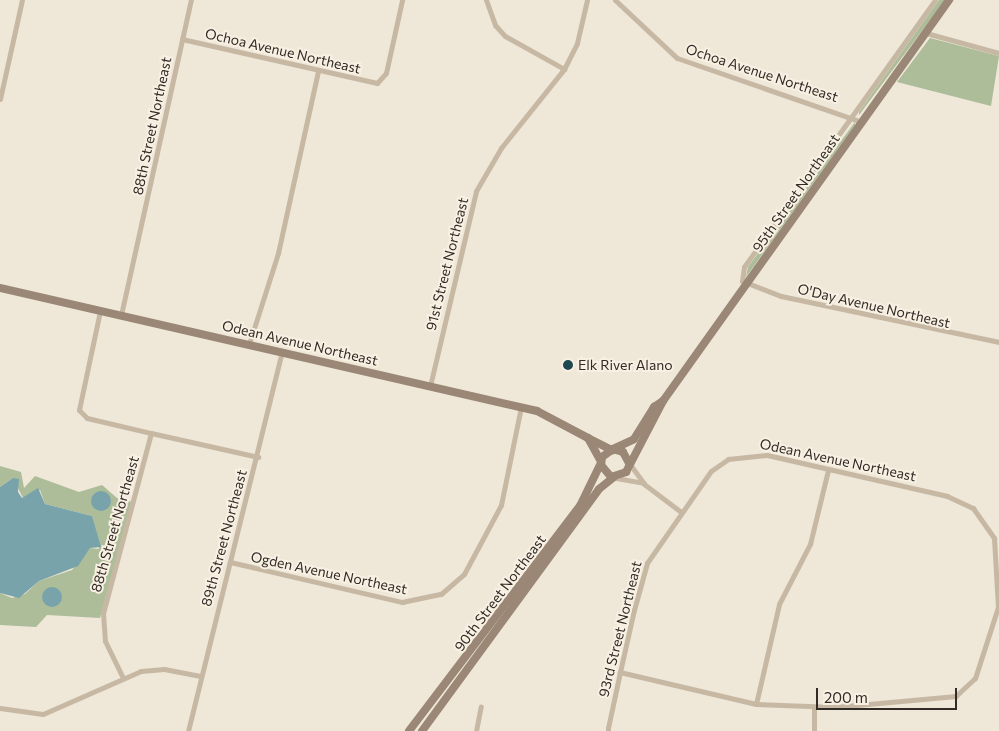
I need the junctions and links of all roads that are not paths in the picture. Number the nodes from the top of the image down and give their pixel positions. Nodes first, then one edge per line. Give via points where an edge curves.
1 (22, 0) edge
2 (191, 0) edge
3 (402, 0) edge
4 (486, 0) edge
5 (587, 0) edge
6 (615, 0) edge
7 (935, 0) edge
8 (950, 0) edge
9 (926, 33) junction
10 (182, 40) junction
11 (999, 54) edge
12 (564, 69) junction
13 (318, 71) junction
14 (0, 99) edge
15 (853, 116) junction
16 (862, 122) junction
17 (746, 285) junction
18 (0, 288) edge
19 (100, 311) junction
20 (122, 315) junction
21 (998, 343) edge
22 (249, 344) junction
23 (282, 352) junction
24 (430, 386) junction
25 (664, 401) junction
26 (521, 407) junction
27 (151, 433) junction
28 (588, 438) junction
29 (612, 450) junction
30 (258, 457) junction
31 (601, 462) junction
32 (630, 464) junction
33 (828, 470) junction
34 (615, 477) junction
35 (644, 484) junction
36 (681, 512) junction
37 (230, 562) junction
38 (620, 672) junction
39 (122, 676) junction
40 (200, 676) junction
41 (756, 704) junction
42 (481, 706) dead end
43 (0, 708) edge
44 (814, 708) junction
45 (188, 731) edge
46 (409, 731) edge
47 (422, 731) edge
48 (476, 731) edge
49 (608, 731) edge
50 (814, 731) edge

1 - 14 street
2 - 10 street, 88th Street Northeast
3 - 13 street, Ochoa Avenue Northeast via 386,73 379,82
4 - 12 street via 495,24 505,36
5 - 12 street, 91st Street Northeast via 577,43
6 - 15 street, Ochoa Avenue Northeast via 677,58
7 - 15 street
8 - 9 main road, 95th Street Northeast
9 - 11 street
9 - 16 main road, 95th Street Northeast
10 - 13 street, Ochoa Avenue Northeast
10 - 20 street, 88th Street Northeast
12 - 24 street, 91st Street Northeast via 500,148 476,191
13 - 22 street via 275,262
15 - 16 street, Ochoa Avenue Northeast
15 - 17 street via 744,267 742,281
16 - 17 main road, 95th Street Northeast
17 - 21 street, O'Day Avenue Northeast
17 - 25 main road, 95th Street Northeast
18 - 19 main road, Odean Avenue Northeast
19 - 20 main road, Odean Avenue Northeast
19 - 27 street via 79,410 87,418
20 - 22 main road, Odean Avenue Northeast
22 - 23 main road, Odean Avenue Northeast
23 - 24 main road, Odean Avenue Northeast
23 - 30 street, 89th Street Northeast
24 - 26 main road, Odean Avenue Northeast
25 - 29 main road via 654,407 631,442
25 - 32 main road
26 - 28 main road, Odean Avenue Northeast via 554,418
26 - 37 street, Ogden Avenue Northeast via 499,509 459,581 423,601 402,602
27 - 30 street
27 - 39 street, 88th Street Northeast via 103,613 105,641
28 - 29 main road, Odean Avenue Northeast
28 - 31 main road
29 - 31 main road
29 - 32 main road via 623,452
30 - 37 street, 89th Street Northeast
31 - 34 main road via 604,473
31 - 46 main road, 90th Street Northeast via 580,506
32 - 34 main road
32 - 35 street
33 - 36 street, Odean Avenue Northeast via 761,454 735,456 711,471
33 - 41 street via 810,544 779,604
33 - 44 street, Odean Avenue Northeast via 957,499 973,508 990,528 998,562 998,607 979,670 961,693 949,698
34 - 35 street
34 - 47 main road, 90th Street Northeast via 599,488
35 - 36 street
36 - 38 street, 93rd Street Northeast via 647,564
37 - 40 street, 89th Street Northeast
38 - 41 street
38 - 49 street, 93rd Street Northeast
39 - 40 street via 164,669
39 - 43 street via 43,714
40 - 45 street, 89th Street Northeast
41 - 44 street
42 - 48 street
44 - 50 street

